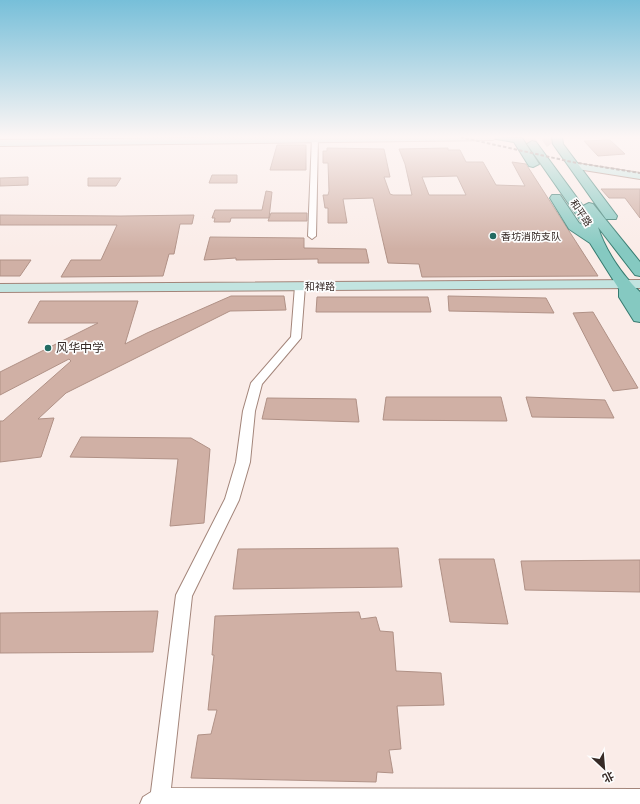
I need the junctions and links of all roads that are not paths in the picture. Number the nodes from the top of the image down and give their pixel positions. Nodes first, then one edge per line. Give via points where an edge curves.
1 (316, 175) edge
2 (540, 175) edge
3 (560, 175) edge
4 (566, 175) edge
5 (581, 175) edge
6 (312, 236) dead end
7 (616, 239) junction
8 (595, 240) junction
9 (640, 272) edge
10 (632, 285) edge
11 (300, 286) junction
12 (0, 288) edge
13 (640, 300) edge
14 (640, 317) edge
15 (640, 799) edge
16 (155, 801) edge

1 - 6 street
2 - 8 main road via 574,226
3 - 8 main road, 和平路 via 590,226
4 - 7 main road, 和平路
5 - 7 main road via 618,226
7 - 9 main road, 和平路
8 - 10 main road, 和平路
10 - 11 main road, 和祥路
10 - 13 main road, 和平路
10 - 14 main road, 和平路 via 627,297
11 - 12 main road, 和祥路
11 - 16 street via 296,338 258,383 249,411 243,462 232,500 184,594
15 - 16 street

